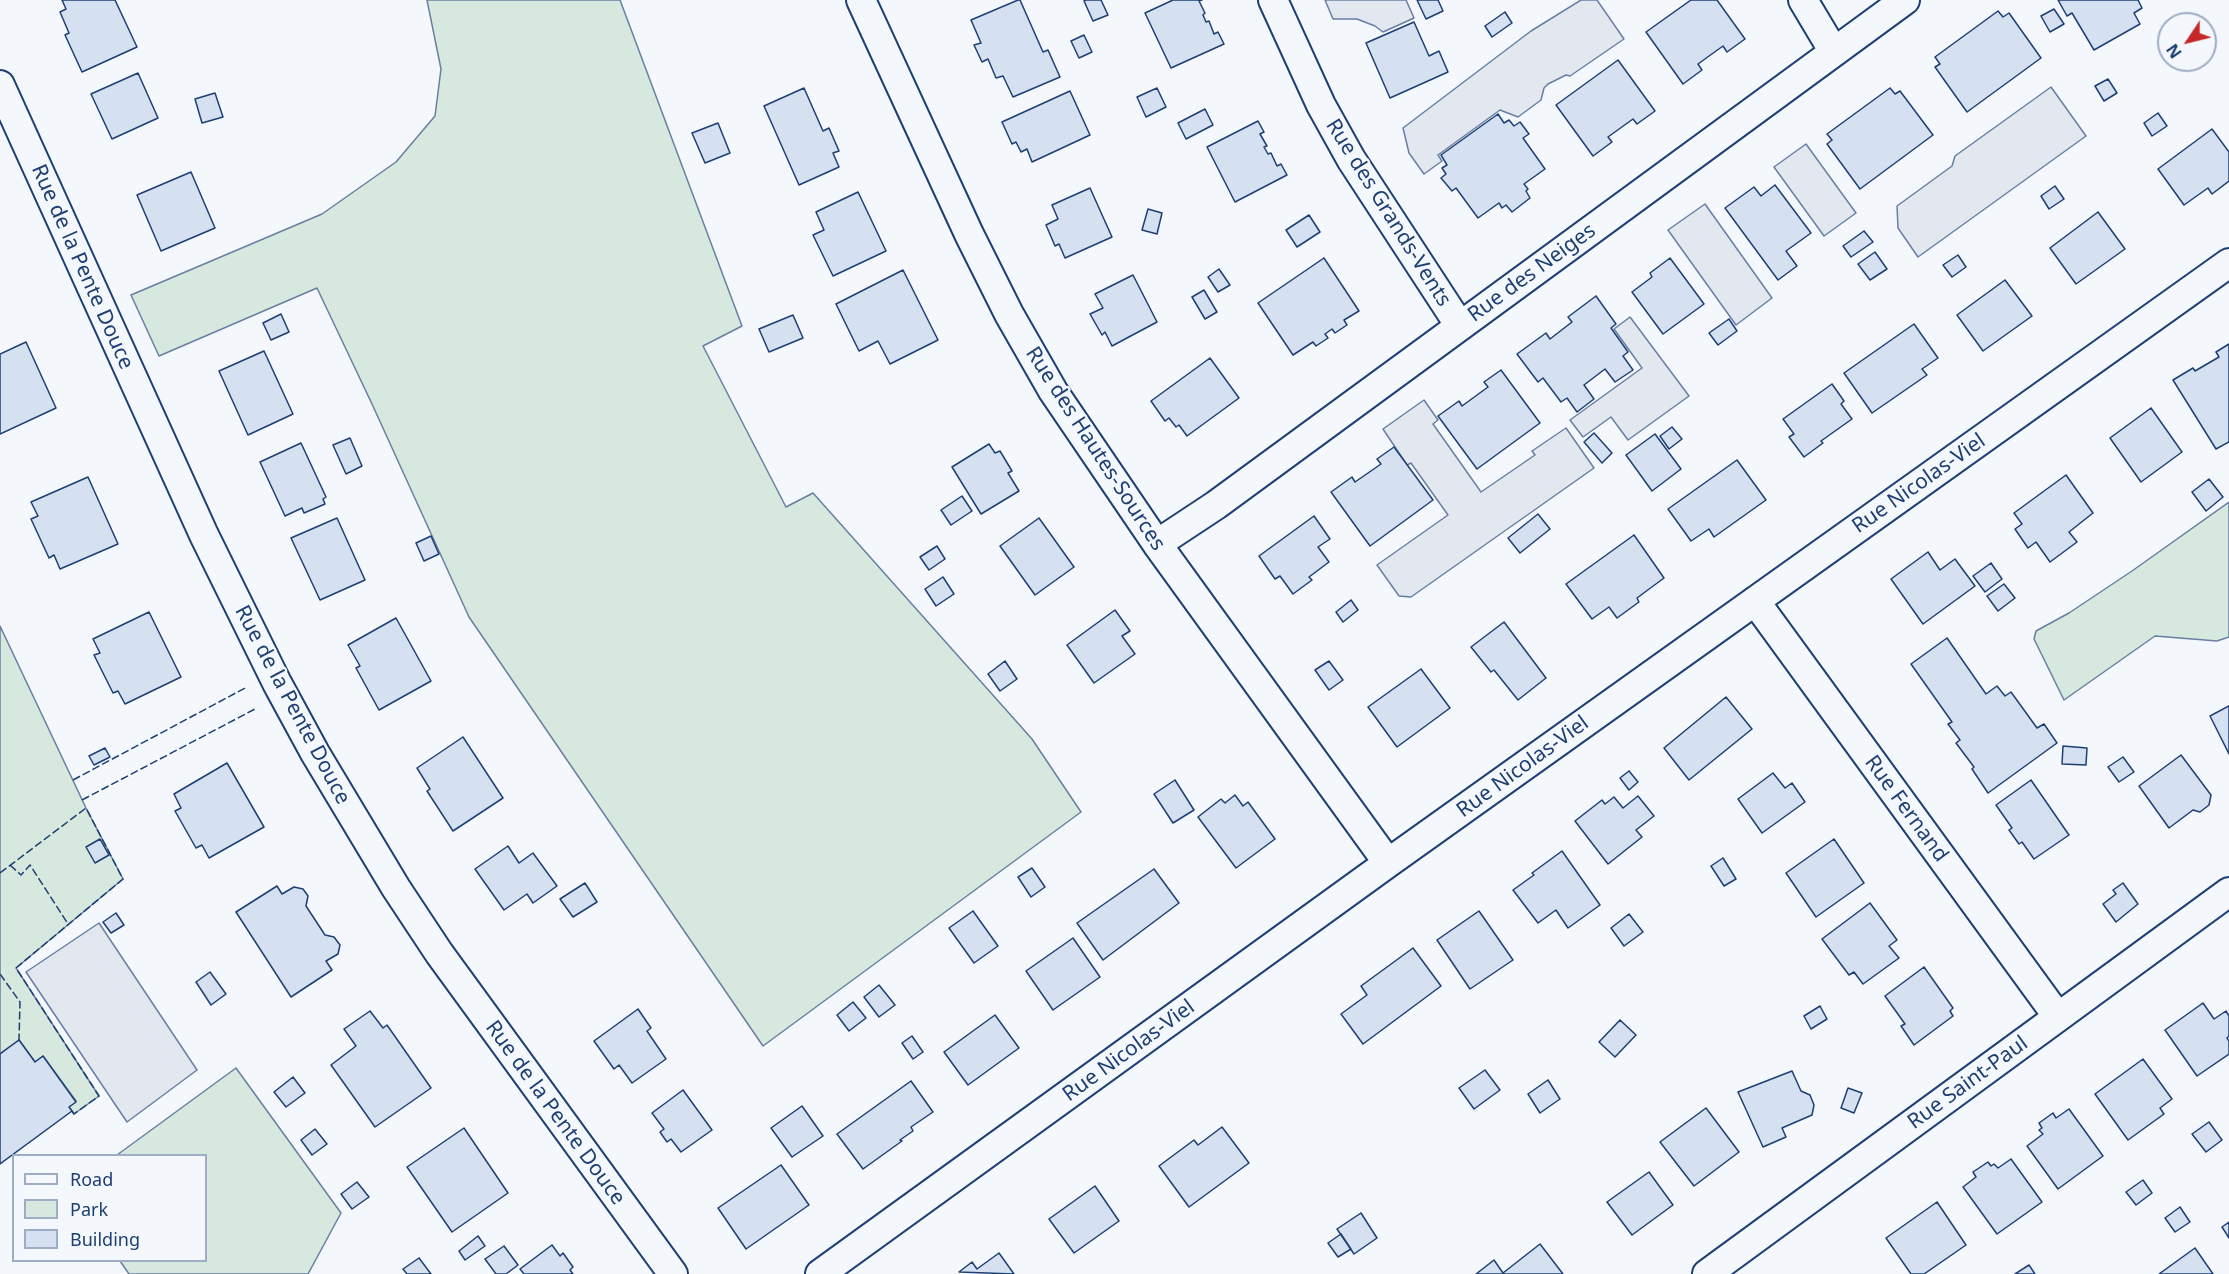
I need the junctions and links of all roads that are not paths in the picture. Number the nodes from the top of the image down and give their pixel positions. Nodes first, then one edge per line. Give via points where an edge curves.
1 (861, 0) edge
2 (1273, 0) edge
3 (1803, 0) edge
4 (1905, 0) edge
5 (1834, 52) junction
6 (0, 85) edge
7 (2229, 263) edge
8 (1460, 326) junction
9 (1157, 544) junction
10 (1755, 601) junction
11 (1388, 863) junction
12 (2229, 892) edge
13 (2058, 1017) junction
14 (673, 1274) edge
15 (820, 1274) edge
16 (1707, 1274) edge

1 - 9 street, Rue des Hautes-Sources via 1009,314 1053,391
2 - 8 street, Rue des Grands-Vents via 1346,150
3 - 5 street
4 - 5 street, Rue des Neiges
5 - 8 street, Rue des Neiges
6 - 14 street, Rue de la Pente Douce via 204,535 315,753 439,953
7 - 10 street, Rue Nicolas-Viel
8 - 9 street, Rue des Neiges
9 - 11 street, Rue des Hautes-Sources
10 - 11 street, Rue Nicolas-Viel
10 - 13 street, Rue Fernand
11 - 15 street, Rue Nicolas-Viel
12 - 13 street, Rue Saint-Paul
13 - 16 street, Rue Saint-Paul

